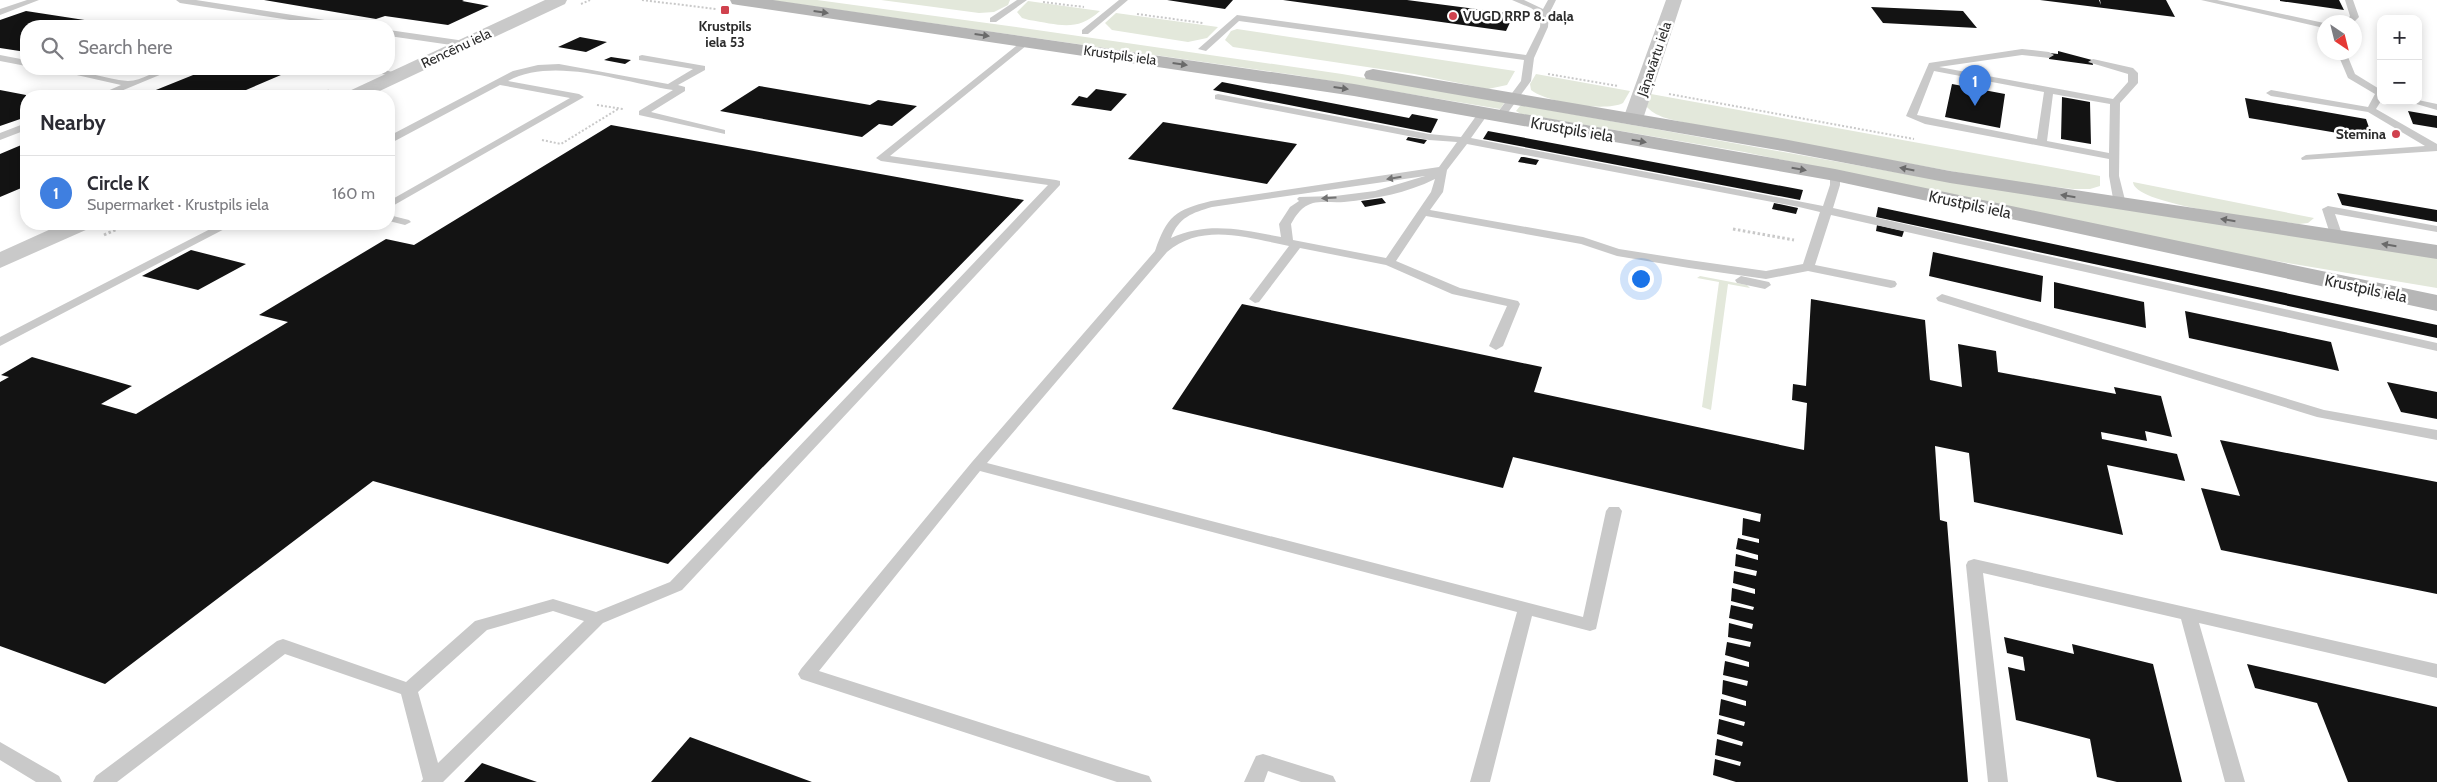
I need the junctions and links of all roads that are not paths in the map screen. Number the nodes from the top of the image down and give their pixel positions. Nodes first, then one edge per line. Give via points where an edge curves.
1 (35, 0) edge
2 (180, 0) edge
3 (559, 0) edge
4 (738, 0) edge
5 (845, 0) edge
6 (1023, 0) edge
7 (1124, 0) edge
8 (1516, 0) edge
9 (1552, 0) edge
10 (1674, 0) edge
11 (2205, 0) edge
12 (2349, 0) edge
13 (0, 12) edge
14 (1545, 14) junction
15 (2354, 15) edge
16 (294, 19) joint
17 (301, 20) edge
18 (994, 20) junction
19 (2317, 24) edge
20 (1085, 32) junction
21 (395, 34) edge
22 (1028, 41) junction
23 (465, 44) junction
24 (1204, 49) junction
25 (1231, 53) dead end
26 (2049, 55) dead end
27 (0, 58) edge
28 (642, 58) dead end
29 (1529, 58) junction
30 (2344, 60) edge
31 (20, 62) edge
32 (2093, 62) dead end
33 (1306, 64) dead end
34 (1931, 68) junction
35 (395, 74) edge
36 (85, 75) edge
37 (154, 75) edge
38 (400, 75) junction
39 (499, 82) junction
40 (131, 84) junction
41 (669, 87) junction
42 (116, 90) edge
43 (367, 90) edge
44 (2049, 90) junction
45 (2377, 92) edge
46 (2271, 93) dead end
47 (1218, 97) dead end
48 (1514, 97) junction
49 (2377, 99) edge
50 (2115, 102) junction
51 (2422, 104) edge
52 (2437, 108) edge
53 (2371, 110) junction
54 (1491, 115) junction
55 (1633, 119) junction
56 (20, 129) edge
57 (721, 132) dead end
58 (0, 137) edge
59 (395, 137) edge
60 (1464, 140) junction
61 (2042, 143) junction
62 (2436, 148) edge
63 (2114, 157) junction
64 (2306, 158) dead end
65 (1442, 170) junction
66 (1835, 175) junction
67 (1282, 195) junction
68 (1310, 200) junction
69 (395, 202) edge
70 (2120, 204) junction
71 (1826, 211) junction
72 (1423, 212) junction
73 (395, 220) edge
74 (405, 222) dead end
75 (67, 230) edge
76 (216, 230) edge
77 (2437, 230) edge
78 (2337, 236) junction
79 (1292, 243) junction
80 (1816, 244) joint
81 (1161, 252) junction
82 (2437, 252) edge
83 (0, 261) edge
84 (1389, 262) junction
85 (1689, 264) junction
86 (1808, 267) junction
87 (2291, 272) junction
88 (1890, 284) dead end
89 (1765, 285) dead end
90 (2437, 293) edge
91 (1942, 298) dead end
92 (1255, 299) dead end
93 (2437, 303) edge
94 (0, 342) edge
95 (1496, 346) dead end
96 (2437, 347) edge
97 (2437, 435) edge
98 (977, 465) junction
99 (1614, 511) dead end
100 (1526, 608) junction
101 (2188, 614) junction
102 (597, 619) junction
103 (2437, 671) edge
104 (409, 690) junction
105 (0, 750) edge
106 (432, 781) edge
107 (52, 782) edge
108 (103, 782) edge
109 (1142, 782) edge
110 (1254, 782) edge
111 (1326, 782) edge
112 (1480, 782) edge
113 (1998, 782) edge
114 (2235, 782) edge

1 - 13 lane
2 - 16 lane
3 - 23 street, Rencēnu iela
4 -> 22 main road, Krustpils iela
5 - 18 main road, Krustpils iela
6 - 18 lane
7 - 20 lane
8 - 14 lane
9 - 14 lane
10 - 55 street, Jāņavārtu iela
11 - 19 lane
12 - 15 lane
14 - 29 lane via 1544,27
16 - 17 lane
18 - 20 main road, Krustpils iela
20 - 24 main road, Krustpils iela
21 - 23 lane
22 -> 54 main road, Krustpils iela via 1354,90
22 - 102 lane via 881,158 1056,183 676,586
23 - 38 street, Rencēnu iela
24 - 25 main road, Krustpils iela
24 - 29 lane via 1237,18
26 - 34 lane via 2022,52 1933,64
27 - 31 lane
28 - 41 lane via 702,68
29 - 48 lane via 1526,81
30 - 45 lane via 2351,76
32 - 50 lane via 2133,73 2133,83
33 - 48 main road, Krustpils iela
34 - 44 lane
34 - 61 lane via 1911,116
35 - 38 lane
36 - 40 lane
37 - 40 lane
38 - 43 street, Rencēnu iela
39 - 41 lane via 538,68 559,67
39 - 59 lane
39 - 69 lane via 580,97
40 - 42 lane
41 - 57 lane via 682,90 644,113
44 - 50 lane
44 - 61 lane
46 - 53 lane
47 - 60 lane via 1429,137
48 - 54 lane, Krustpils iela
48 - 55 main road, Krustpils iela
49 - 53 lane
50 - 63 lane
51 - 52 lane
53 - 62 lane
54 - 60 lane
54 -> 66 main road, Krustpils iela
70 -> 55 main road, Krustpils iela via 1950,177
56 - 58 lane
60 - 65 lane
60 - 71 lane
61 - 63 lane
62 - 64 lane
63 - 70 lane
65 -> 67 lane
65 -> 68 lane via 1391,192
65 - 72 lane via 1437,192
66 - 71 lane
66 - 87 main road, Krustpils iela
67 - 68 lane
67 - 81 lane via 1245,198 1191,209 1169,224
68 - 79 lane via 1294,209 1285,224
78 -> 70 main road, Krustpils iela
71 - 80 lane
71 - 96 lane
72 - 84 lane
72 - 85 lane
73 - 74 lane
75 - 83 street
76 - 94 lane
77 - 78 lane via 2328,209
82 -> 78 main road, Krustpils iela
79 - 81 lane via 1231,231 1208,231 1171,242
79 - 84 lane
79 - 92 lane
80 - 86 lane
81 - 98 lane
84 - 95 lane via 1456,292 1514,304
85 - 86 lane via 1766,275
85 - 89 lane
86 - 88 lane
87 - 90 main road
87 - 93 main road, Krustpils iela
91 - 97 lane via 2322,414
98 - 100 lane
98 - 109 lane via 807,674
99 - 100 lane via 1590,625
100 - 112 lane
101 - 103 lane
101 - 113 lane via 1974,565
101 - 114 lane
102 - 104 lane via 553,605 481,625
102 - 106 lane
104 - 106 lane
104 - 108 lane via 283,646
105 - 107 lane
110 - 111 lane via 1263,762

